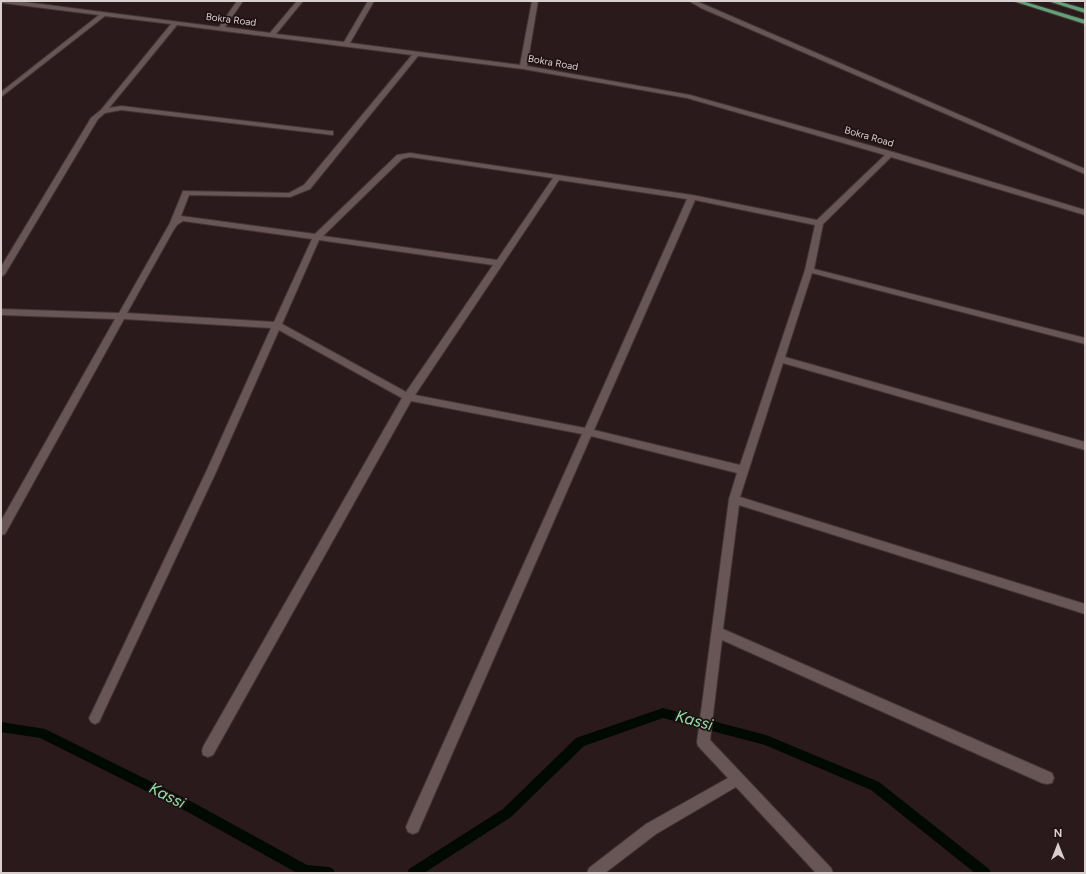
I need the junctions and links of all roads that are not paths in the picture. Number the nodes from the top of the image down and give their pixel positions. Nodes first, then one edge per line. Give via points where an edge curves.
1 (3, 1) edge
2 (240, 1) edge
3 (300, 1) edge
4 (371, 1) edge
5 (535, 1) edge
6 (692, 1) edge
7 (1016, 1) edge
8 (1052, 1) edge
9 (1085, 11) edge
10 (104, 14) junction
11 (1085, 22) edge
12 (175, 23) junction
13 (220, 28) junction
14 (272, 35) junction
15 (346, 44) junction
16 (416, 53) junction
17 (523, 67) junction
18 (1, 96) edge
19 (103, 111) junction
20 (330, 133) dead end
21 (890, 154) junction
22 (1085, 171) edge
23 (558, 176) junction
24 (692, 197) junction
25 (1085, 213) edge
26 (174, 223) junction
27 (820, 223) junction
28 (316, 238) junction
29 (499, 263) junction
30 (809, 270) junction
31 (1, 274) edge
32 (1, 312) edge
33 (122, 316) junction
34 (277, 325) junction
35 (1085, 341) edge
36 (780, 359) junction
37 (408, 397) junction
38 (588, 432) junction
39 (1085, 446) edge
40 (743, 470) junction
41 (734, 499) junction
42 (1, 531) edge
43 (1085, 609) edge
44 (717, 632) junction
45 (95, 718) dead end
46 (208, 751) dead end
47 (1047, 778) dead end
48 (738, 779) junction
49 (413, 827) dead end
50 (821, 871) edge
51 (594, 873) edge

1 - 10 street, Bokra Road
2 - 13 street
3 - 14 street
4 - 15 street
5 - 17 street
6 - 22 street via 710,11
7 - 11 main road
8 - 9 main road
10 - 12 street, Bokra Road
10 - 18 street
12 - 13 street, Bokra Road
12 - 19 street
13 - 14 street, Bokra Road
14 - 15 street, Bokra Road
15 - 16 street, Bokra Road
16 - 17 street, Bokra Road
16 - 26 street via 307,187 290,195 186,192
17 - 21 street, Bokra Road via 688,96
19 - 20 street via 121,108
19 - 31 street via 95,118
21 - 25 street, Bokra Road
21 - 27 street
23 - 24 street
23 - 28 street via 410,155 400,157
23 - 29 street
24 - 27 street
24 - 38 street
26 - 28 street via 182,218 195,218
26 - 33 street
27 - 30 street
28 - 29 street
28 - 34 street
29 - 37 street
30 - 35 street
30 - 36 street
32 - 33 street
33 - 34 street
33 - 42 street
34 - 37 street
34 - 45 street
36 - 39 street
36 - 40 street
37 - 38 street
37 - 46 street
38 - 40 street
38 - 49 street
40 - 41 street
41 - 43 street
41 - 44 street
44 - 47 street
44 - 48 street via 704,742
48 - 50 street
48 - 51 street via 651,828

